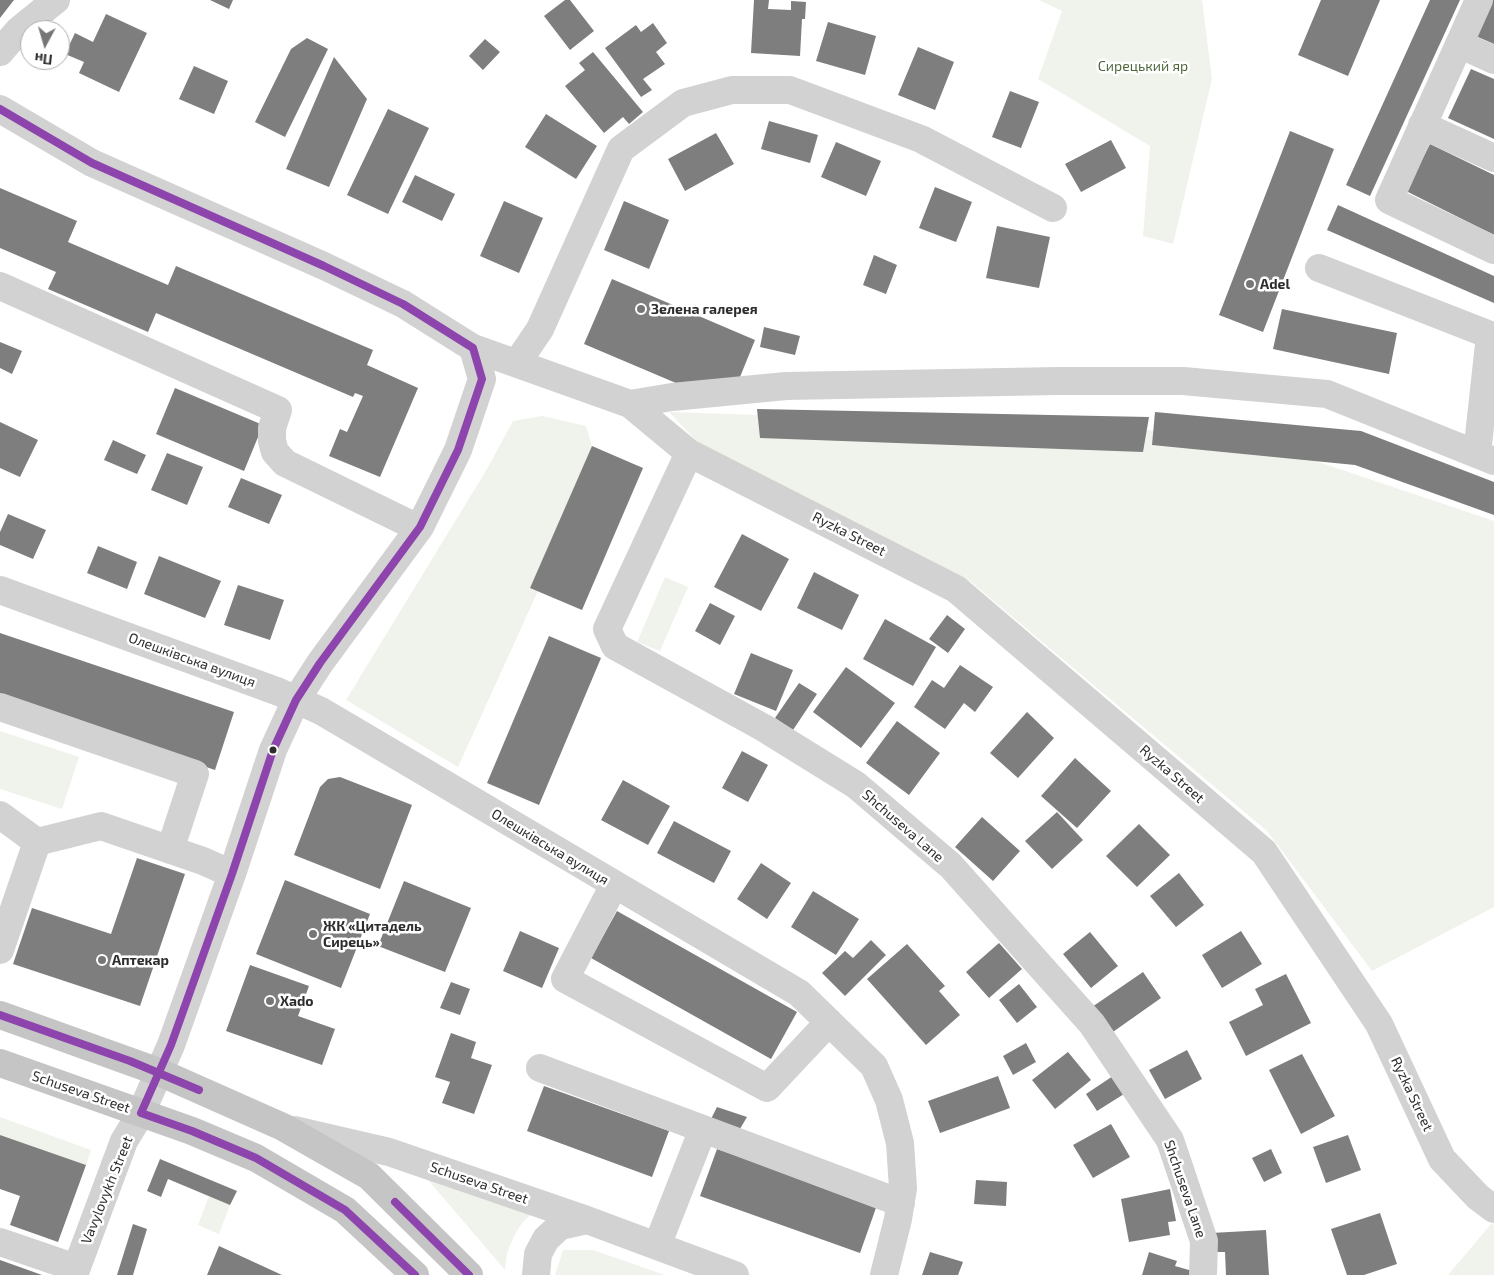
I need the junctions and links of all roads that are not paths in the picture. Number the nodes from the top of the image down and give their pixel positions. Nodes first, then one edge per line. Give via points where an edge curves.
1 (56, 0) edge
2 (1479, 0) edge
3 (1459, 44) junction
4 (0, 52) edge
5 (1494, 60) edge
6 (0, 109) edge
7 (1422, 125) junction
8 (1494, 158) edge
9 (1053, 208) dead end
10 (1494, 250) edge
11 (1319, 268) dead end
12 (0, 286) edge
13 (473, 348) junction
14 (517, 363) junction
15 (630, 404) junction
16 (689, 453) junction
17 (1486, 457) edge
18 (420, 527) junction
19 (0, 590) edge
20 (296, 700) junction
21 (0, 707) edge
22 (0, 815) edge
23 (37, 842) junction
24 (170, 850) junction
25 (232, 874) junction
26 (614, 885) junction
27 (0, 950) edge
28 (0, 1015) edge
29 (829, 1022) junction
30 (0, 1063) edge
31 (540, 1068) dead end
32 (159, 1072) junction
33 (140, 1113) junction
34 (283, 1127) junction
35 (703, 1129) junction
36 (901, 1203) junction
37 (1494, 1209) edge
38 (587, 1220) junction
39 (0, 1242) edge
40 (657, 1246) junction
41 (75, 1271) edge
42 (413, 1274) edge
43 (469, 1275) edge
44 (536, 1275) edge
45 (735, 1275) edge
46 (884, 1275) edge
47 (1203, 1275) edge

1 - 4 street via 18,30
2 - 3 street
3 - 5 street
3 - 7 street
6 - 13 street, Ryzka Street via 92,163 403,304
7 - 8 street
7 - 10 street via 1389,200
9 - 14 street via 921,139 790,90 732,90 683,103 621,150 540,329
11 - 17 street via 1490,335
12 - 18 street via 278,410 272,441 275,452 285,463
13 - 14 street, Ryzka Street
13 - 18 street, Vavylovykh Street via 482,379 458,450
14 - 15 street, Ryzka Street
15 - 16 street, Ryzka Street
15 - 17 street via 786,386 1183,381 1327,394
16 - 37 street, Ryzka Street via 956,588 1264,852 1379,1024 1442,1159
16 - 47 street, Shchuseva Lane via 606,629 615,646 764,728 856,785 951,866 1092,1024 1170,1140 1204,1241
18 - 20 street, Vavylovykh Street
19 - 20 street, Олешківська вулиця
20 - 25 street, Vavylovykh Street via 273,750
20 - 26 street, Олешківська вулиця via 321,711
21 - 24 street via 194,774
22 - 23 street
23 - 24 street via 101,826
23 - 27 street
24 - 25 street
25 - 32 street, Vavylovykh Street
26 - 29 street, Олешківська вулиця via 799,993
26 - 29 street via 565,979 767,1088
28 - 32 main road, Schuseva Street
29 - 36 street, Олешківська вулиця via 874,1066 889,1100 900,1142
30 - 33 main road, Schuseva Street
31 - 35 street
32 - 33 street, Vavylovykh Street
32 - 34 main road, Schuseva Street
33 - 41 street, Vavylovykh Street via 124,1141
33 - 42 main road, Schuseva Street via 256,1158 337,1205
34 - 38 street, Schuseva Street via 389,1152
34 - 43 main road, Schuseva Street via 369,1176
35 - 36 street
35 - 40 street
36 - 46 street, Олешківська вулиця
38 - 40 street, Schuseva Street
38 - 44 street via 560,1226 546,1239 538,1254
39 - 41 street
40 - 45 street, Schuseva Street

